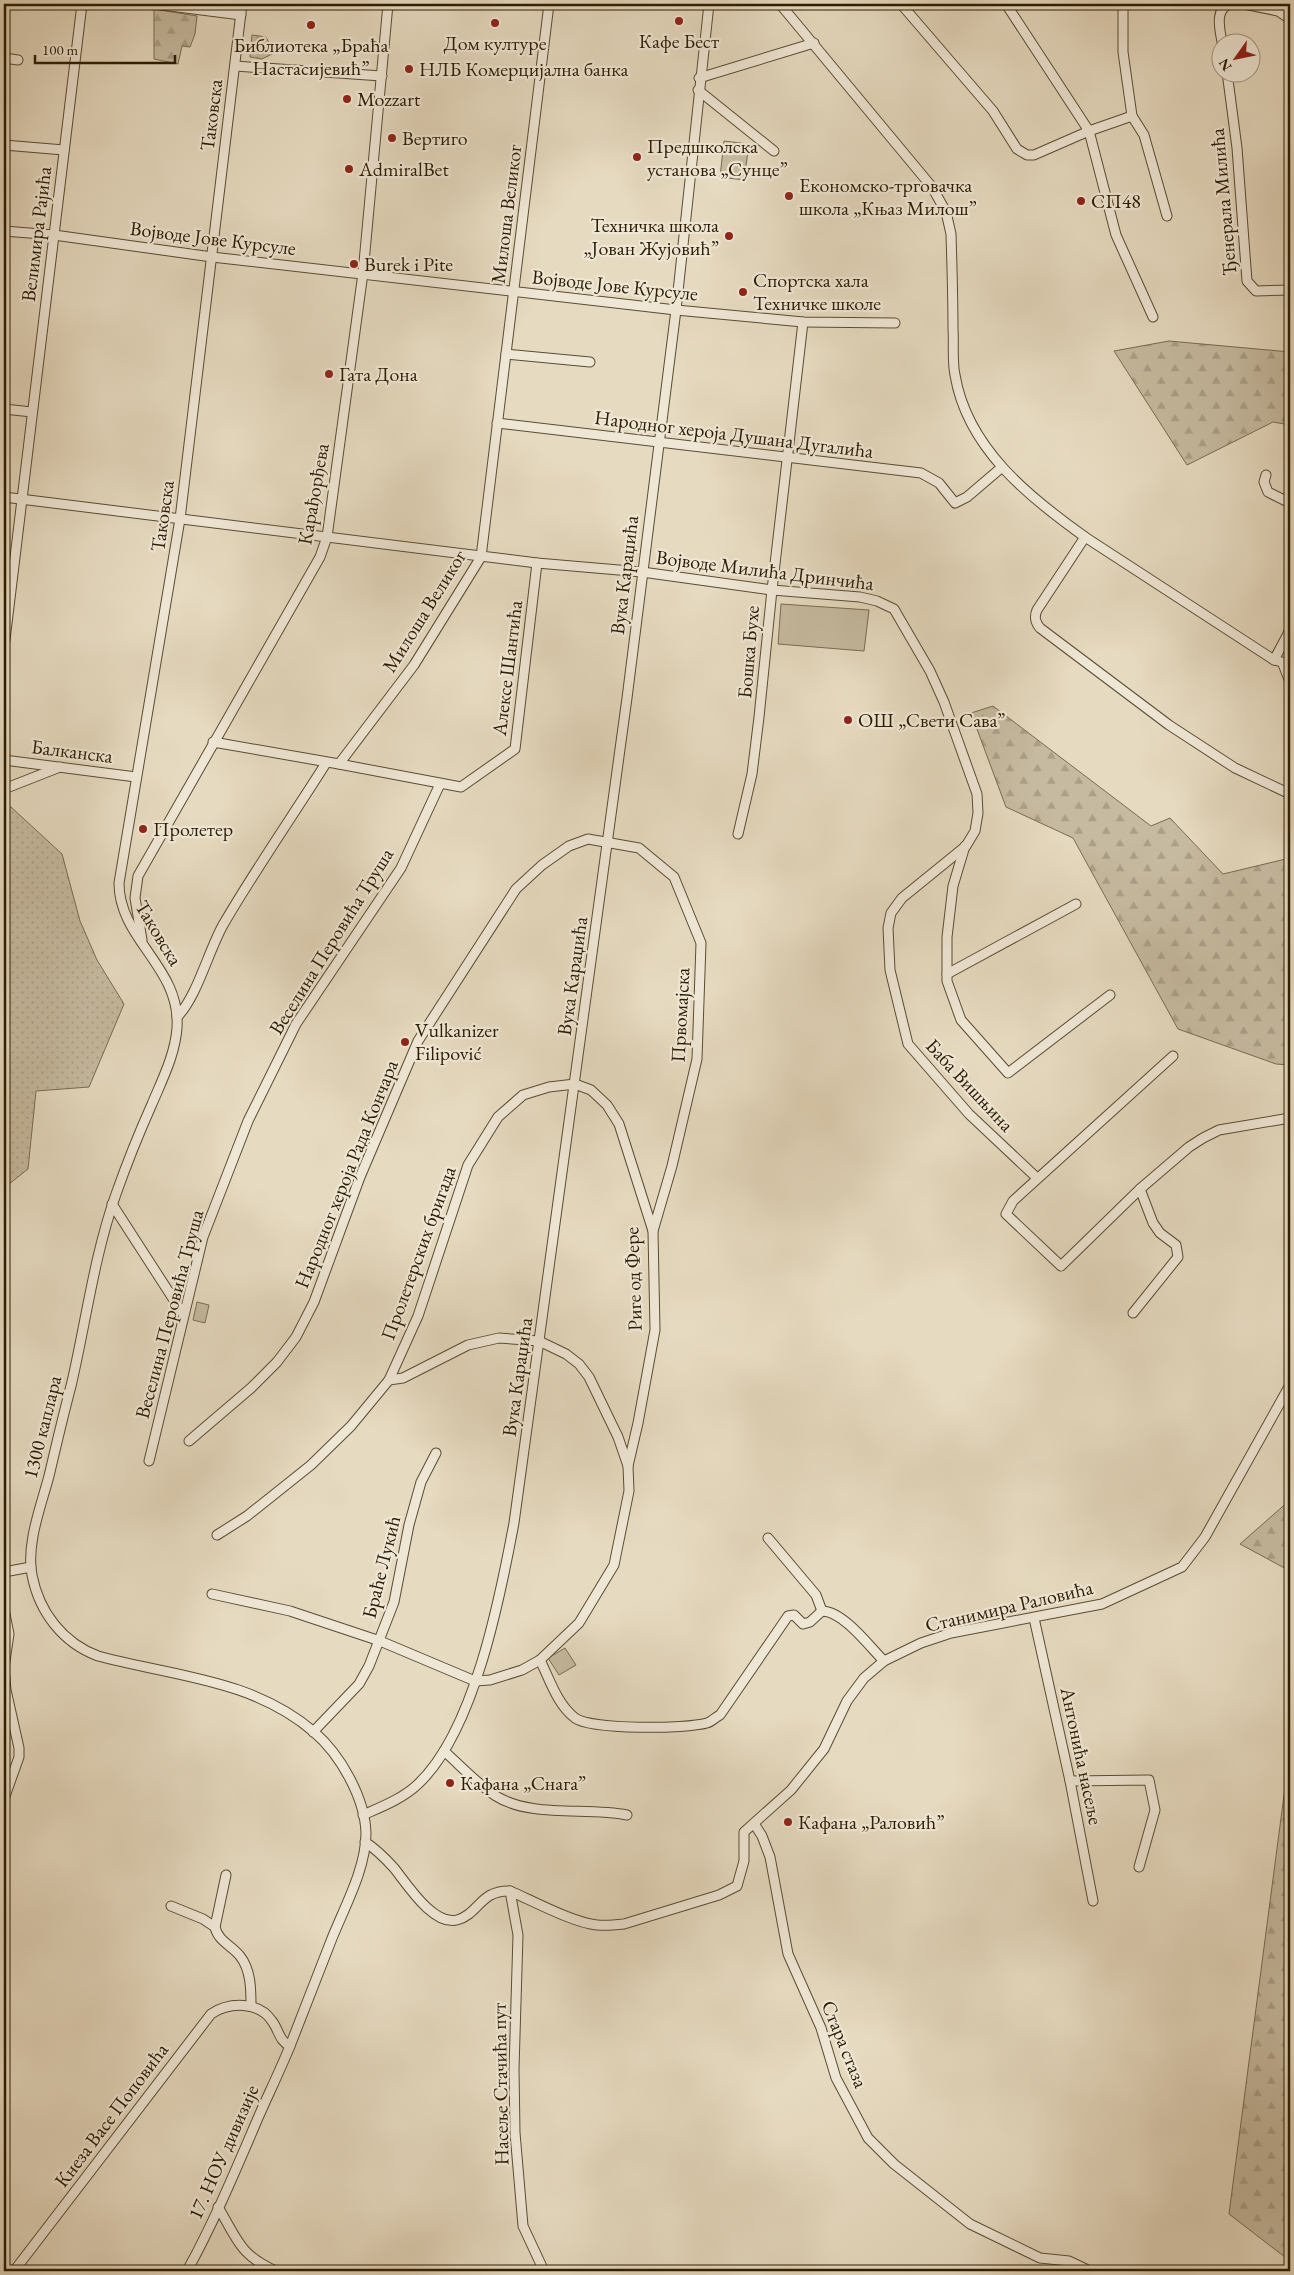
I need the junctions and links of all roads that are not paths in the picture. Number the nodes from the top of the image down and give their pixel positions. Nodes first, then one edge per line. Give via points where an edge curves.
1 (82, 4) edge
2 (154, 4) edge
3 (242, 4) edge
4 (388, 4) edge
5 (549, 4) edge
6 (709, 4) edge
7 (780, 4) edge
8 (901, 4) edge
9 (1006, 4) edge
10 (1123, 4) edge
11 (1230, 4) edge
12 (1244, 4) edge
13 (1286, 4) edge
14 (241, 15) junction
15 (1290, 17) edge
16 (1221, 32) edge
17 (814, 43) junction
18 (4, 58) edge
19 (18, 60) dead end
20 (235, 66) junction
21 (382, 76) junction
22 (699, 78) junction
23 (1228, 82) edge
24 (698, 90) junction
25 (1132, 116) junction
26 (1089, 131) junction
27 (4, 145) edge
28 (64, 150) junction
29 (774, 151) dead end
30 (1167, 216) dead end
31 (4, 231) edge
32 (54, 235) junction
33 (212, 258) junction
34 (363, 273) junction
35 (1290, 290) edge
36 (514, 291) junction
37 (676, 310) junction
38 (1153, 317) dead end
39 (803, 322) junction
40 (895, 323) dead end
41 (506, 354) junction
42 (590, 362) dead end
43 (4, 409) edge
44 (32, 412) junction
45 (497, 423) junction
46 (658, 441) junction
47 (787, 458) junction
48 (1001, 468) junction
49 (1266, 475) dead end
50 (4, 497) edge
51 (22, 499) junction
52 (1290, 503) edge
53 (180, 519) junction
54 (327, 537) junction
55 (1085, 537) junction
56 (481, 557) junction
57 (537, 564) junction
58 (642, 572) junction
59 (7, 586) edge
60 (772, 590) junction
61 (894, 609) joint
62 (1290, 630) edge
63 (4, 648) edge
64 (1274, 660) junction
65 (1287, 664) edge
66 (1290, 682) edge
67 (213, 742) junction
68 (4, 760) edge
69 (326, 763) junction
70 (339, 764) junction
71 (62, 766) junction
72 (136, 777) junction
73 (440, 784) junction
74 (4, 789) edge
75 (1290, 794) edge
76 (738, 834) dead end
77 (609, 842) junction
78 (966, 846) junction
79 (1076, 904) dead end
80 (143, 943) junction
81 (947, 974) junction
82 (1110, 995) dead end
83 (177, 1017) junction
84 (1173, 1056) dead end
85 (575, 1084) junction
86 (1290, 1118) edge
87 (1037, 1178) junction
88 (1140, 1189) junction
89 (112, 1204) junction
90 (653, 1231) junction
91 (1134, 1313) dead end
92 (183, 1314) junction
93 (539, 1341) junction
94 (388, 1380) junction
95 (1290, 1386) edge
96 (189, 1442) dead end
97 (436, 1452) dead end
98 (149, 1461) dead end
99 (628, 1466) junction
100 (217, 1535) dead end
101 (768, 1538) dead end
102 (31, 1567) junction
103 (4, 1572) edge
104 (212, 1594) dead end
105 (4, 1608) edge
106 (822, 1611) junction
107 (1034, 1618) junction
108 (380, 1641) junction
109 (540, 1660) junction
110 (884, 1661) junction
111 (475, 1681) junction
112 (314, 1732) junction
113 (444, 1751) junction
114 (1070, 1781) junction
115 (4, 1799) edge
116 (363, 1815) junction
117 (627, 1815) dead end
118 (755, 1825) junction
119 (365, 1842) junction
120 (1139, 1867) dead end
121 (226, 1875) dead end
122 (510, 1891) junction
123 (1093, 1901) dead end
124 (171, 1906) dead end
125 (215, 1927) junction
126 (251, 2006) junction
127 (290, 2046) junction
128 (218, 2207) junction
129 (14, 2271) edge
130 (187, 2271) edge
131 (276, 2271) edge
132 (544, 2271) edge
133 (1090, 2271) edge

1 - 28 street, Велимира Рајића
2 - 14 street
3 - 14 street, Таковска
4 - 21 street, Карађорђева
5 - 36 street, Милоша Великог
6 - 22 street, Вука Караџића
7 - 17 street
8 - 26 street via 993,111 1017,149 1034,155
9 - 26 street
10 - 25 street via 1123,52
11 - 16 street via 1220,16
12 - 15 street via 1272,9
13 - 15 street
14 - 20 street, Таковска
17 - 22 street
17 - 48 street via 932,187 946,212 951,234 954,374 972,423
18 - 19 street
20 - 21 street
20 - 33 street, Таковска
21 - 34 street, Карађорђева
22 - 24 street, Вука Караџића
23 - 35 street, Ђенерала Милића via 1247,281 1256,291
24 - 29 street
24 - 37 street, Вука Караџића
25 - 26 street
25 - 30 street via 1144,135
26 - 38 street via 1116,235
27 - 28 street
28 - 32 street, Велимира Рајића
31 - 32 street, Војводе Јове Курсуле
32 - 33 street, Војводе Јове Курсуле
32 - 44 street, Велимира Рајића
33 - 34 street, Војводе Јове Курсуле
33 - 53 street, Таковска
34 - 36 street, Војводе Јове Курсуле
34 - 54 street, Карађорђева
36 - 37 street, Војводе Јове Курсуле
36 - 41 street, Милоша Великог
37 - 39 street, Војводе Јове Курсуле
37 - 46 street, Вука Караџића
39 - 40 street, Војводе Јове Курсуле
39 - 47 street, Бошка Бухе
41 - 42 street
41 - 45 street, Милоша Великог
43 - 44 street
44 - 51 street, Велимира Рајића
45 - 46 street, Народног хероја Душана Дугалића
45 - 56 street, Милоша Великог
46 - 47 street, Народног хероја Душана Дугалића
46 - 58 street, Вука Караџића
47 - 48 street, Народног хероја Душана Дугалића via 921,473 939,484 955,503
47 - 60 street, Бошка Бухе
48 - 55 street
49 - 52 street via 1264,482 1268,492
50 - 51 street, Војводе Милића Дринчића
51 - 53 street, Војводе Милића Дринчића
51 - 59 street, Велимира Рајића
53 - 54 street, Војводе Милића Дринчића
53 - 72 street, Таковска
54 - 56 street, Војводе Милића Дринчића
54 - 67 street, Карађорђева via 320,557
55 - 64 street
55 - 75 street via 1037,610 1036,623 1178,730 1235,768
56 - 57 street, Војводе Милића Дринчића
56 - 70 street, Милоша Великог via 414,665
57 - 58 street, Војводе Милића Дринчића
57 - 73 street, Алексе Шантића via 515,749 461,787
58 - 60 street, Војводе Милића Дринчића
58 - 77 street, Вука Караџића
59 - 63 street, Велимира Рајића
60 - 61 street, Војводе Милића Дринчића via 860,597
60 - 76 street, Бошка Бухе via 752,774
61 - 78 street, Баба Вишњина via 937,687 977,794 975,831
62 - 64 street
64 - 65 street
65 - 66 street
67 - 69 street
67 - 80 street, Карађорђева via 136,881 136,906
68 - 71 street, Балканска
69 - 70 street
69 - 83 street via 233,909 188,1004
70 - 73 street, Алексе Шантића
71 - 72 street, Балканска
71 - 74 street
72 - 80 street, Таковска via 119,892 121,907 129,924
73 - 92 street, Веселина Перовића Труша via 401,868 296,1024 278,1059 248,1121 203,1237
77 - 85 street, Вука Караџића
77 - 90 street, Првомајска via 639,848 674,877 702,943 697,1059
77 - 96 street, Народног хероја Рада Кончара via 588,839 569,846 516,889 418,1041 360,1177 314,1302 296,1337 257,1382
78 - 81 street via 953,886 947,937
78 - 87 street, Баба Вишњина via 895,906 888,928 890,970 908,1044 969,1114
79 - 81 street
80 - 83 street, Таковска via 171,988
81 - 82 street via 961,1020 1008,1073
83 - 89 street, 1300 каплара via 171,1058
84 - 87 street
85 - 90 street, Риге од Фере via 591,1090 607,1105 619,1124
85 - 93 street, Вука Караџића
85 - 94 street, Пролетерских бригада via 523,1095 498,1117 468,1165 418,1316
86 - 88 street via 1220,1130 1189,1147
87 - 88 street via 1013,1200 1006,1214 1061,1266
88 - 91 street via 1153,1223 1176,1245 1178,1257
89 - 92 street
89 - 102 street, 1300 каплара via 35,1530
90 - 99 street, Риге од Фере via 654,1330
92 - 98 street, Веселина Перовића Труша
93 - 94 street via 499,1338 468,1345 403,1378
93 - 99 street via 566,1354 589,1377
93 - 111 street, Вука Караџића via 513,1532
94 - 100 street, Пролетерских бригада via 351,1426 311,1465 247,1516
95 - 107 street, Станимира Раловића via 1205,1538 1182,1567 1102,1604
97 - 108 street, Браће Лукић via 421,1482 394,1602
99 - 109 street via 629,1491 614,1565 579,1623
101 - 106 street via 816,1595
102 - 103 street
102 - 112 street, 1300 каплара via 50,1617 63,1635 79,1648 105,1658 241,1690 272,1704
104 - 108 street via 290,1611
105 - 115 street via 9,1634 4,1668 6,1690 19,1748 19,1757
106 - 109 street via 803,1624 794,1615 788,1616 720,1715 708,1723 656,1727 585,1723 562,1705
106 - 110 street via 839,1616
107 - 110 street, Станимира Раловића via 951,1633
107 - 114 street, Антонића насеље
108 - 111 street
108 - 112 street, Браће Лукић via 359,1684
109 - 111 street via 522,1670
110 - 118 street, Станимира Раловића via 864,1678 847,1701 818,1756 791,1790
111 - 113 street, Вука Караџића via 458,1727
112 - 116 street, 1300 каплара via 339,1763
113 - 116 street, Вука Караџића via 415,1787
113 - 117 street via 497,1797 533,1808
114 - 120 street via 1149,1780 1155,1810
114 - 123 street, Антонића насеље
116 - 119 street, 1300 каплара
118 - 122 street, Станимира Раловића via 744,1832 744,1861 737,1886 719,1895 624,1924 583,1922
118 - 133 street, Стара стаза via 770,1857 788,1954 821,2028 836,2078 868,2138 894,2164 970,2224 1040,2258 1069,2261
119 - 122 street via 386,1859 424,1904 441,1918 458,1920 486,1897
119 - 127 street, 17. НОУ дивизије via 356,1876
121 - 125 street
122 - 132 street, Насеље Стачића пут via 518,1935 515,2133 523,2226
124 - 125 street
125 - 126 street via 217,1935 241,1957 245,1965
126 - 127 street via 267,2014 282,2040
126 - 129 street, Кнеза Васе Поповића via 227,2008 209,2016
127 - 128 street, 17. НОУ дивизије
128 - 130 street, 17. НОУ дивизије
128 - 131 street via 248,2255

